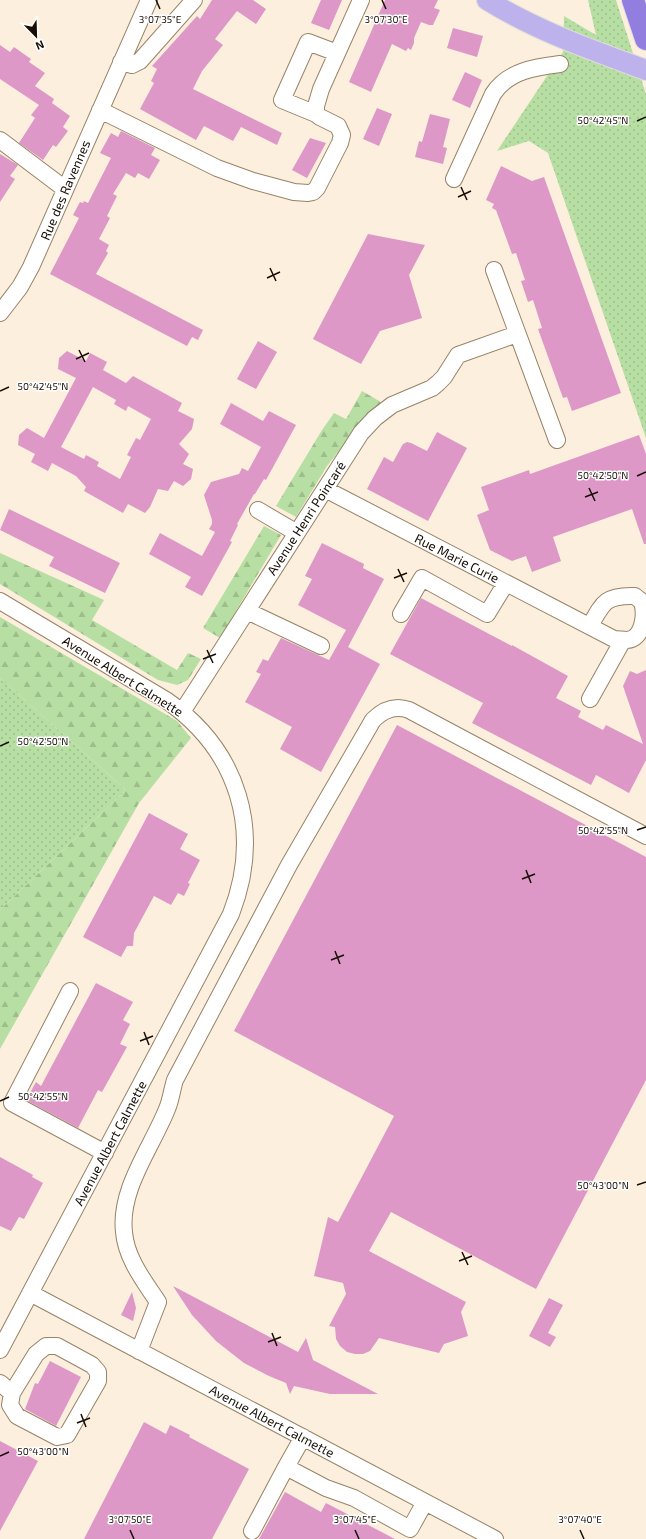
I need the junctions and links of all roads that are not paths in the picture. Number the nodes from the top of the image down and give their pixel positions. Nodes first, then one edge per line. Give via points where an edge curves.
1 (149, 0) edge
2 (194, 0) edge
3 (361, 0) edge
4 (487, 0) edge
5 (634, 0) edge
6 (646, 39) edge
7 (337, 53) junction
8 (121, 62) junction
9 (560, 64) dead end
10 (646, 70) edge
11 (100, 110) junction
12 (316, 114) junction
13 (0, 140) edge
14 (454, 179) dead end
15 (65, 189) junction
16 (494, 270) dead end
17 (0, 313) edge
18 (517, 334) junction
19 (557, 440) dead end
20 (325, 489) junction
21 (258, 510) dead end
22 (297, 533) junction
23 (506, 583) junction
24 (0, 601) edge
25 (247, 611) junction
26 (401, 614) dead end
27 (590, 626) junction
28 (645, 628) edge
29 (623, 640) junction
30 (321, 646) dead end
31 (590, 699) dead end
32 (182, 712) junction
33 (646, 836) edge
34 (70, 991) dead end
35 (105, 1153) junction
36 (30, 1294) junction
37 (0, 1350) edge
38 (139, 1351) junction
39 (6, 1388) edge
40 (303, 1437) junction
41 (286, 1467) junction
42 (425, 1502) junction
43 (252, 1530) dead end
44 (495, 1539) edge

1 - 8 street, Rue des Ravennes
2 - 8 street via 140,61 132,65
3 - 7 street
4 - 10 main road via 539,29
5 - 6 highway
7 - 12 street via 318,96
7 - 12 street via 308,42 282,100
8 - 11 street, Rue des Ravennes
9 - 14 street via 524,71 498,86
11 - 12 street via 217,168 253,181 303,194 313,192 317,188 341,139 341,130 338,126
11 - 15 street, Rue des Ravennes
13 - 15 street
15 - 17 street, Rue des Ravennes via 26,278
16 - 18 street
18 - 19 street
18 - 20 street, Avenue Henri Poincaré via 458,355 444,378 432,388 392,405 369,424
20 - 22 street, Avenue Henri Poincaré
20 - 23 street, Rue Marie Curie
21 - 22 street
22 - 25 street, Avenue Henri Poincaré
23 - 26 street via 487,614 422,578
23 - 27 street, Rue Marie Curie
24 - 32 street, Avenue Albert Calmette
25 - 30 street
25 - 32 street, Avenue Henri Poincaré
27 - 28 street via 602,605 620,595 635,596 642,603
27 - 29 street, Rue Marie Curie via 614,639
28 - 29 street via 638,636
29 - 31 street
32 - 35 street, Avenue Albert Calmette via 198,726 217,751 236,788 244,824 243,875 236,902 226,924
33 - 38 street via 408,710 389,710 373,720 289,865 175,1080 168,1108 132,1184 124,1209 124,1232 133,1261 158,1302
34 - 35 street via 12,1103
35 - 36 street, Avenue Albert Calmette
36 - 37 street
36 - 38 street, Avenue Albert Calmette
38 - 40 street, Avenue Albert Calmette
39 - 39 street via 10,1405 17,1416 57,1437 67,1434 98,1381 98,1372 92,1365 57,1346 46,1346
40 - 41 street
40 - 42 street, Avenue Albert Calmette
41 - 42 street via 326,1488 354,1498 410,1529
41 - 43 street
42 - 44 street, Avenue Albert Calmette

